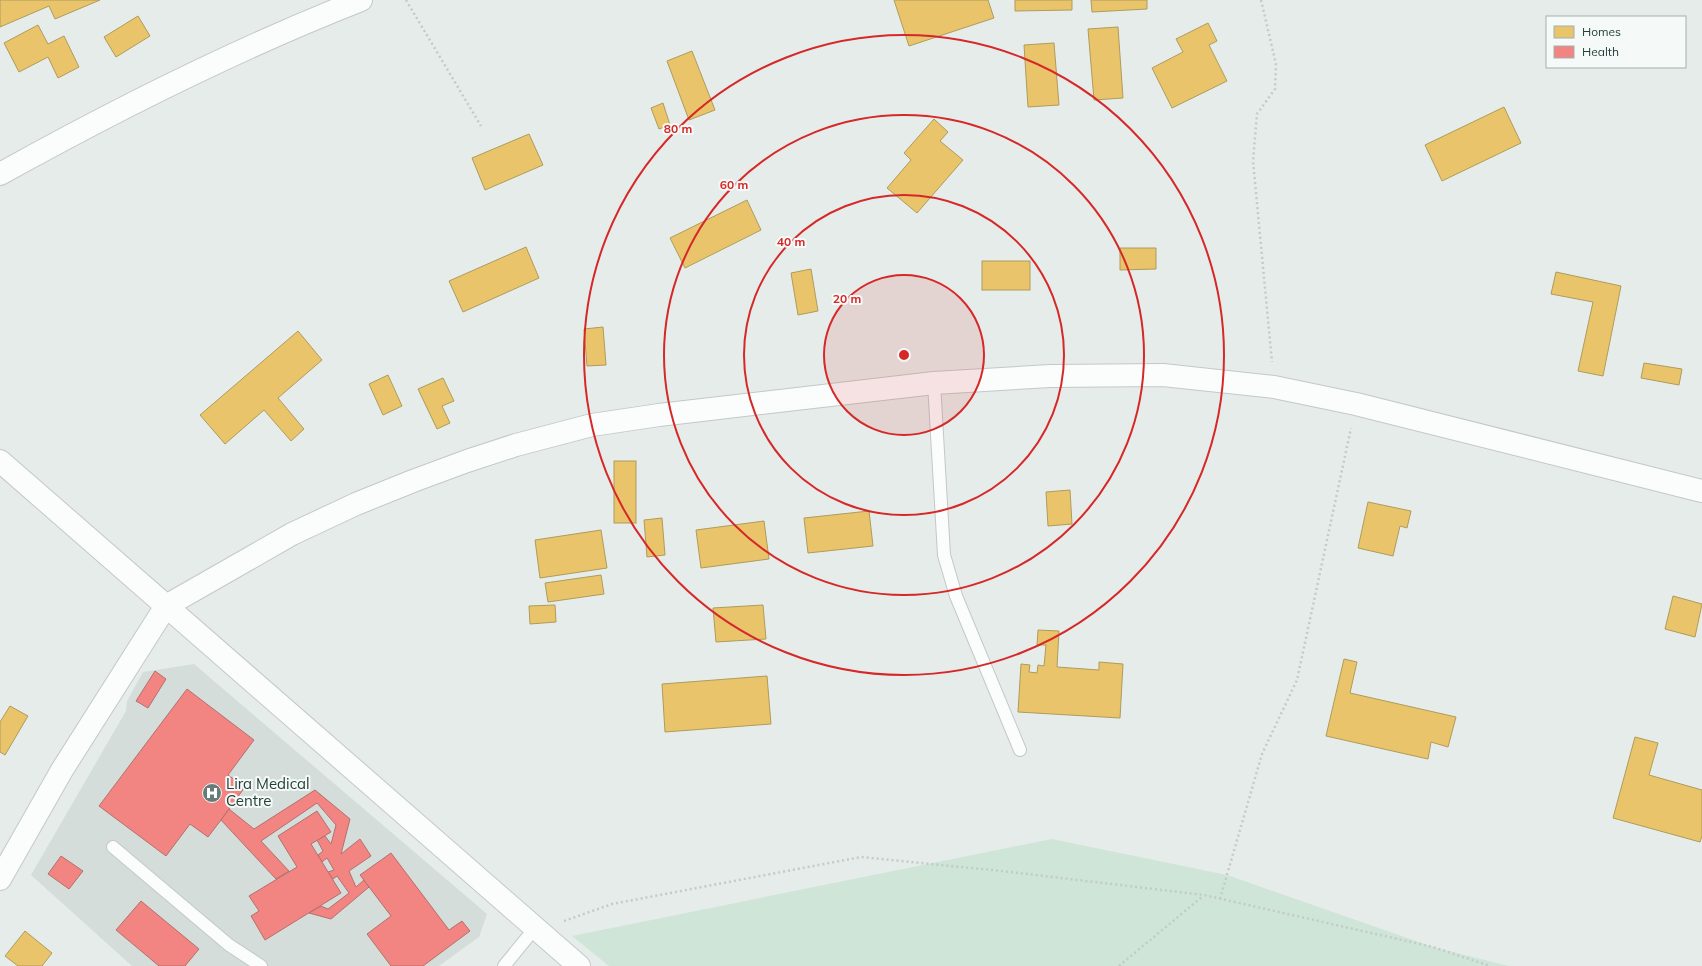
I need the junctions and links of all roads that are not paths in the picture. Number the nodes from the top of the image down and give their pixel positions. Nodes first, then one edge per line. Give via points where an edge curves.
1 (361, 0) edge
2 (0, 174) edge
3 (934, 383) junction
4 (0, 461) edge
5 (1702, 491) edge
6 (166, 606) junction
7 (1020, 750) dead end
8 (113, 848) dead end
9 (0, 879) edge
10 (540, 932) junction
11 (261, 966) edge
12 (504, 966) edge
13 (579, 966) edge

1 - 2 street via 236,53 88,125
3 - 5 street via 1050,376 1163,375 1274,387 1356,404
3 - 6 street via 659,415 592,425 516,445 356,504 292,534
3 - 7 lane via 944,555 956,596
4 - 6 street
6 - 9 street via 62,770
6 - 10 street
8 - 11 lane via 229,946
10 - 12 lane
10 - 13 street

